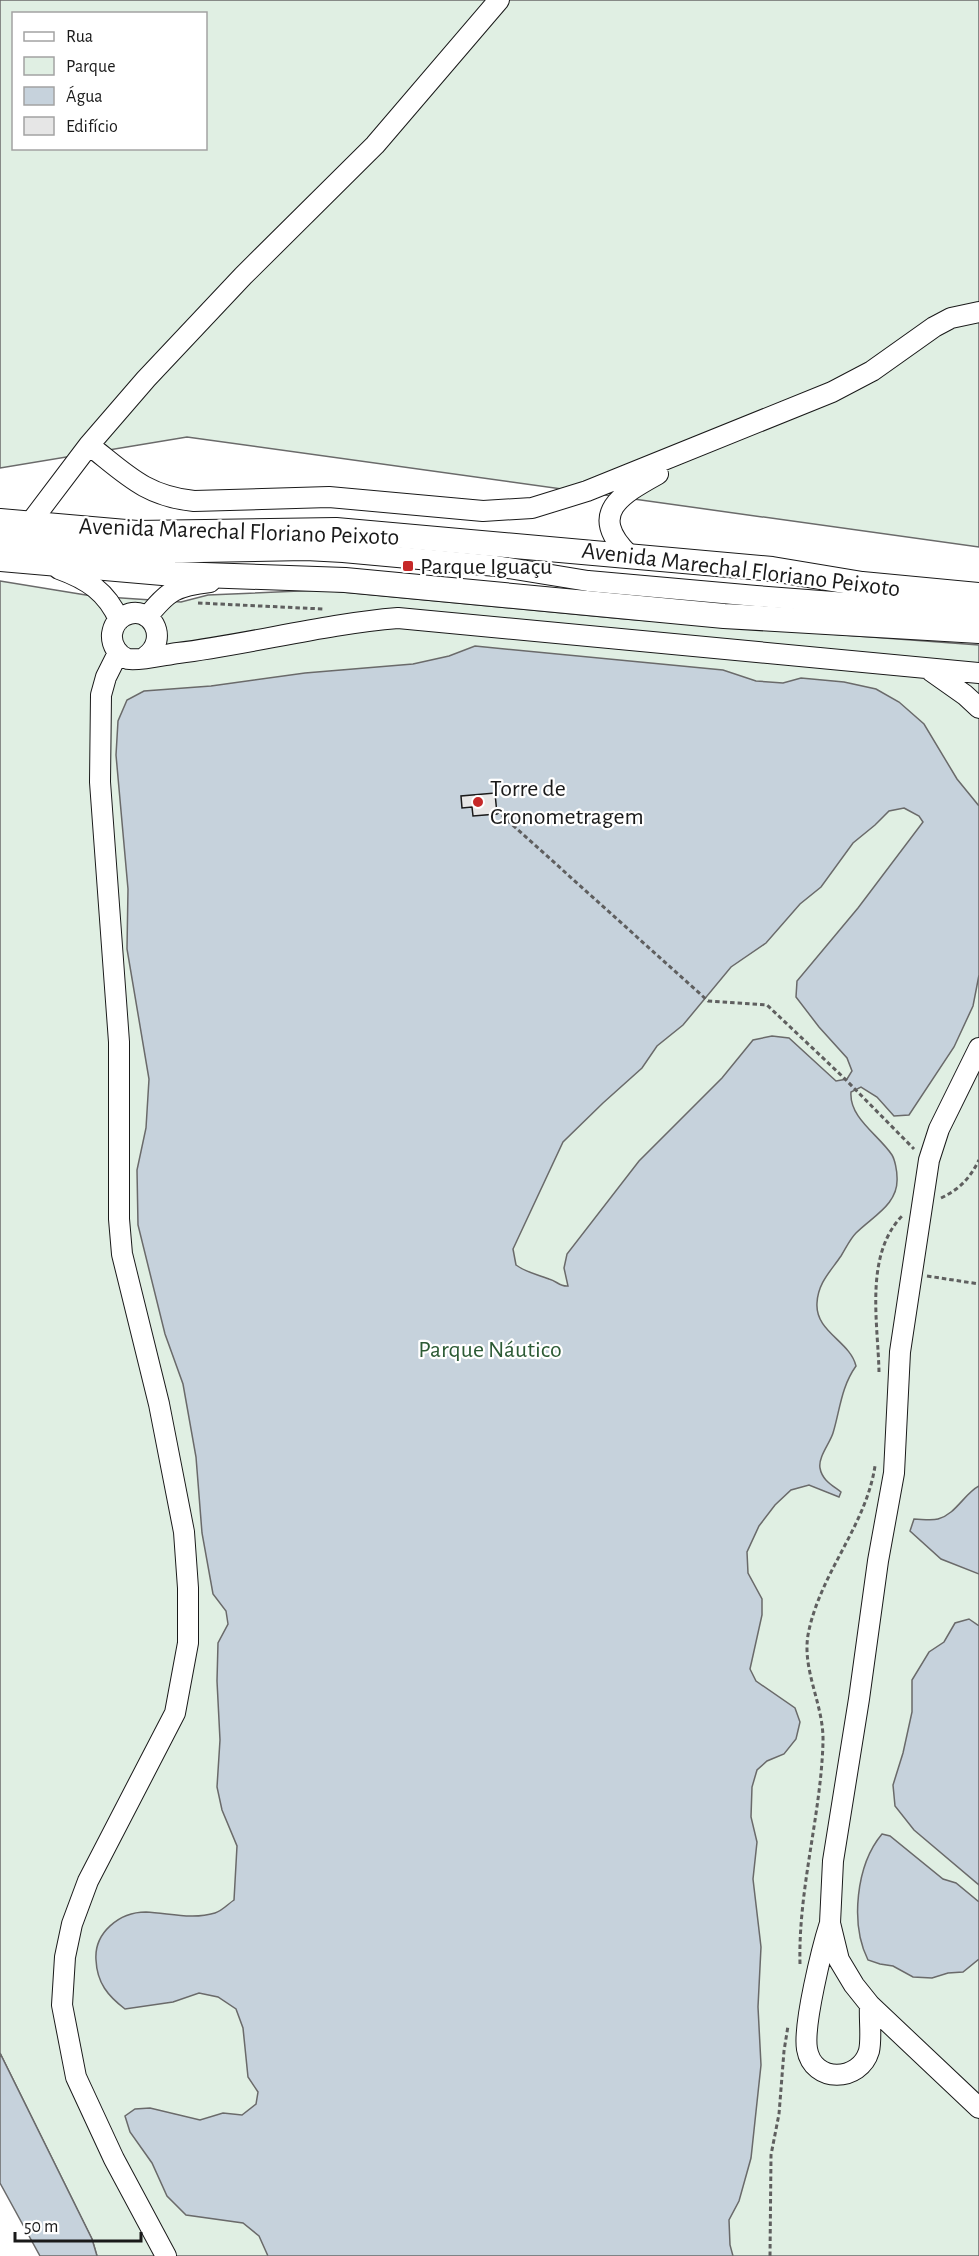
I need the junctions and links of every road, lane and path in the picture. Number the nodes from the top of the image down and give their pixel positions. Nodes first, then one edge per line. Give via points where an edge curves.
1 (499, 0) edge
2 (979, 312) edge
3 (726, 435) junction
4 (89, 445) junction
5 (0, 521) edge
6 (30, 524) junction
7 (0, 540) edge
8 (628, 554) junction
9 (0, 559) edge
10 (42, 563) junction
11 (264, 576) junction
12 (979, 596) edge
13 (979, 613) edge
14 (147, 617) junction
15 (119, 620) junction
16 (979, 632) edge
17 (118, 653) junction
18 (145, 657) junction
19 (926, 668) junction
20 (979, 674) edge
21 (979, 708) edge
22 (496, 810) dead end
23 (979, 1048) edge
24 (929, 1160) junction
25 (979, 1160) edge
26 (921, 1205) junction
27 (911, 1274) junction
28 (979, 1284) edge
29 (879, 1374) dead end
30 (876, 1457) dead end
31 (830, 1923) junction
32 (800, 1971) dead end
33 (870, 2005) junction
34 (789, 2023) dead end
35 (979, 2108) edge
36 (166, 2256) edge
37 (770, 2256) edge

1 - 4 street via 375,145 215,306
2 - 3 street via 951,318 934,327 853,382
3 - 4 street via 569,498 503,511 329,497 174,500 136,482
3 - 8 street via 617,501 611,511 611,531
4 - 6 street
5 - 6 main road, Avenida Marechal Floriano Peixoto
6 - 8 main road, Avenida Marechal Floriano Peixoto via 137,533 336,530
7 - 13 street via 144,553 343,552 496,566 588,581
8 - 12 main road, Avenida Marechal Floriano Peixoto
9 - 10 main road, Avenida Marechal Floriano Peixoto
10 - 11 main road, Avenida Marechal Floriano Peixoto via 174,574
10 - 15 street via 75,574 95,586 107,597
11 - 14 street via 178,588 167,593
11 - 16 main road, Avenida Marechal Floriano Peixoto via 345,580 724,616
14 - 15 street via 132,614
14 - 18 street via 156,628 158,641
15 - 17 street via 112,633
17 - 18 street via 131,659
17 - 36 street via 101,695 100,782 119,1042 119,1219 122,1254 161,1414 184,1532 188,1643 174,1713 88,1881 72,1924 62,2005 76,2077
18 - 19 street via 398,618
19 - 20 street
19 - 21 street
22 - 24 path via 708,1001 767,1005
23 - 24 street via 939,1129
24 - 26 street
25 - 26 path via 956,1191
26 - 27 street
26 - 29 path via 894,1223 879,1266
27 - 28 path
27 - 31 street via 900,1352 894,1473 833,1861
30 - 32 path via 866,1501 820,1591 808,1632 806,1653 820,1706 823,1743 801,1924
31 - 33 street via 839,1960
31 - 33 street via 807,2029 807,2048 818,2071 831,2075 849,2073 861,2065 869,2050
33 - 35 street
34 - 37 path via 771,2155

